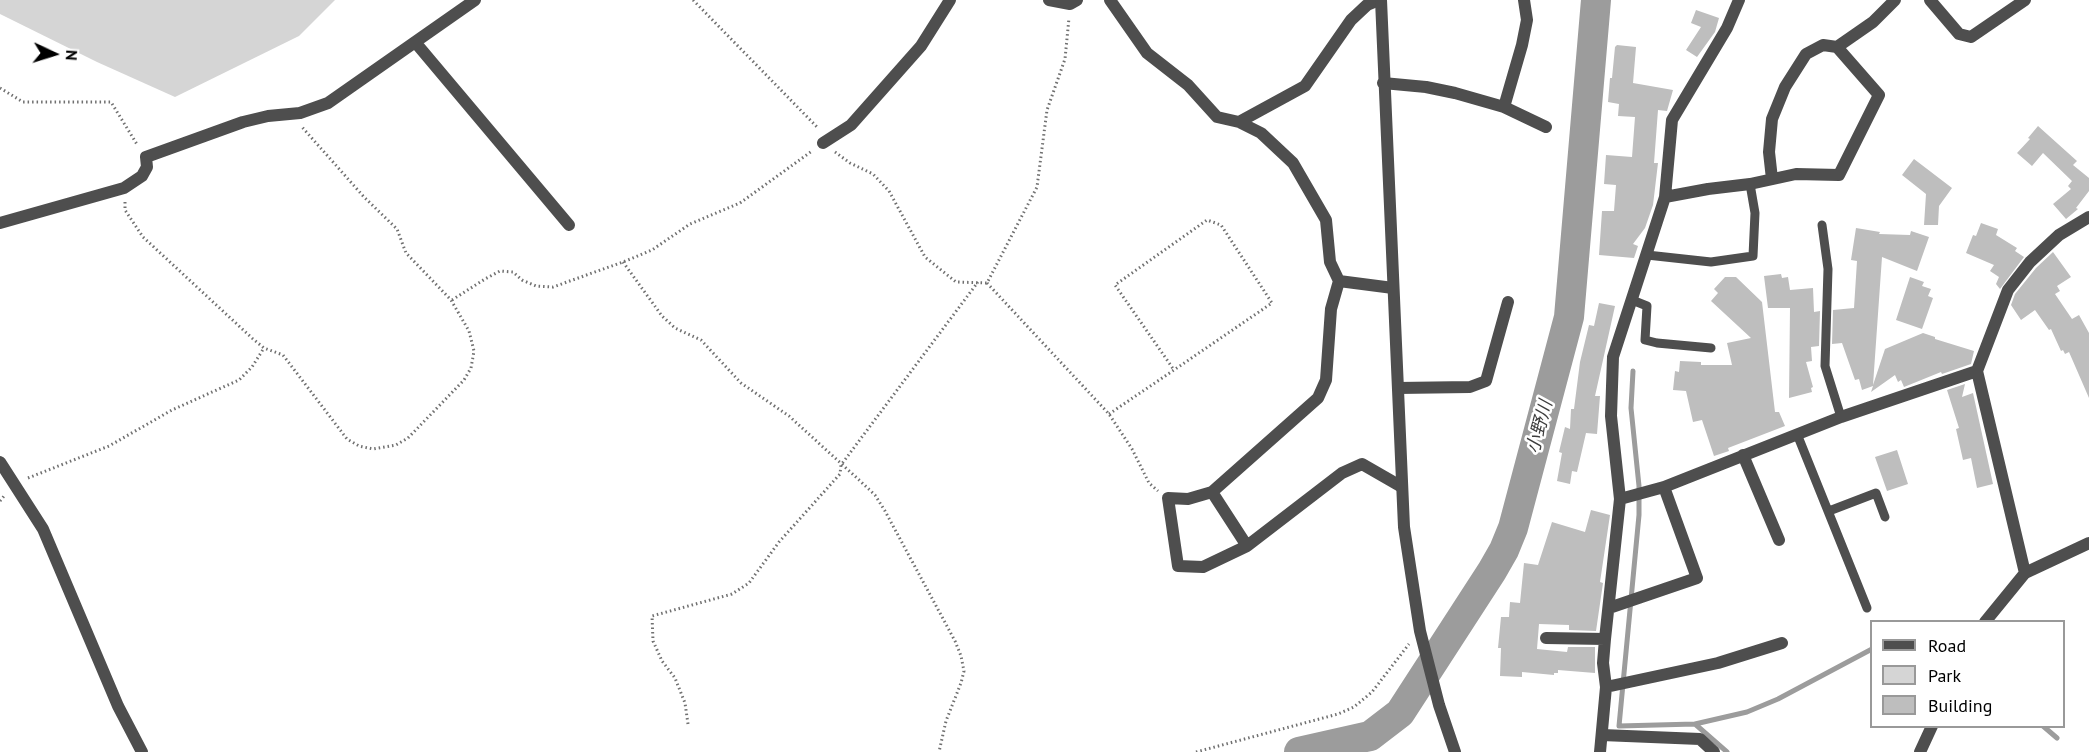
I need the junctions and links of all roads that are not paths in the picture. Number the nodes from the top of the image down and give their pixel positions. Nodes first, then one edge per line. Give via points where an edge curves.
1 (476, 0) edge
2 (950, 0) edge
3 (1049, 0) edge
4 (1110, 0) edge
5 (1380, 0) edge
6 (1524, 0) edge
7 (1739, 0) edge
8 (1895, 0) edge
9 (1930, 0) edge
10 (2025, 0) edge
11 (1073, 2) edge
12 (415, 42) junction
13 (1837, 47) junction
14 (1383, 84) junction
15 (1504, 107) junction
16 (1239, 122) junction
17 (1546, 127) dead end
18 (823, 143) road end
19 (1772, 179) junction
20 (1750, 184) junction
21 (1665, 197) junction
22 (2089, 217) edge
23 (0, 223) edge
24 (569, 225) dead end
25 (1822, 225) dead end
26 (1647, 255) junction
27 (1339, 281) junction
28 (1393, 288) junction
29 (1632, 300) junction
30 (1508, 302) dead end
31 (1711, 348) dead end
32 (1977, 371) junction
33 (1398, 388) junction
34 (1841, 417) junction
35 (1797, 434) junction
36 (1743, 455) junction
37 (0, 462) edge
38 (1402, 487) junction
39 (1664, 487) junction
40 (1212, 492) junction
41 (1620, 499) junction
42 (1829, 511) junction
43 (1885, 516) dead end
44 (1779, 540) dead end
45 (2089, 543) edge
46 (1247, 546) junction
47 (2025, 573) junction
48 (1609, 608) junction
49 (1867, 608) dead end
50 (1986, 620) edge
51 (1546, 638) dead end
52 (1605, 639) junction
53 (1782, 643) dead end
54 (1606, 687) junction
55 (1931, 728) edge
56 (1602, 735) junction
57 (1712, 751) edge
58 (142, 752) edge
59 (1455, 752) edge
60 (1600, 752) edge
61 (1920, 752) edge

1 - 12 street
2 - 18 street via 921,46 851,124
3 - 11 street
4 - 16 street via 1147,53 1188,85 1217,117
5 - 14 street
5 - 16 street via 1367,5 1351,20 1305,86
6 - 15 street via 1526,28
7 - 21 street via 1727,28 1672,120
8 - 13 street via 1873,22
9 - 10 street via 1959,34 1971,37
12 - 23 street via 328,103 300,113 243,122 146,158 142,176 124,188
12 - 24 street
13 - 19 street via 1822,45 1806,54 1785,87 1772,119
13 - 19 street via 1879,95 1839,175 1796,174
14 - 15 street via 1426,87
14 - 28 street
15 - 17 street
16 - 27 street via 1261,133 1293,163 1326,220 1330,262
19 - 20 street
20 - 21 street
20 - 26 lane via 1755,213 1753,256 1711,262
21 - 26 street
22 - 32 street via 2059,236 2008,290
25 - 34 lane via 1828,268 1825,366
26 - 29 street
27 - 28 street
27 - 40 street via 1331,309 1326,380 1318,398
28 - 33 street
29 - 31 lane via 1647,306 1645,340
29 - 41 street via 1613,357 1611,416
30 - 33 street via 1486,381 1470,387
32 - 34 street
32 - 47 street
33 - 38 street
34 - 35 street
35 - 36 street
35 - 42 lane
36 - 39 street
36 - 44 street
37 - 58 street via 43,529 109,687
38 - 46 street via 1362,464 1342,472
38 - 59 street via 1420,631
39 - 41 street
39 - 48 street via 1697,578
40 - 46 street
40 - 46 street via 1188,499 1168,498 1178,566 1203,567
41 - 48 street
42 - 43 lane via 1876,493
42 - 49 lane
45 - 47 street
47 - 50 street
48 - 52 street
51 - 52 street
52 - 54 street
53 - 54 street via 1718,663
54 - 56 street
55 - 61 street
56 - 57 street via 1701,739
56 - 60 street

